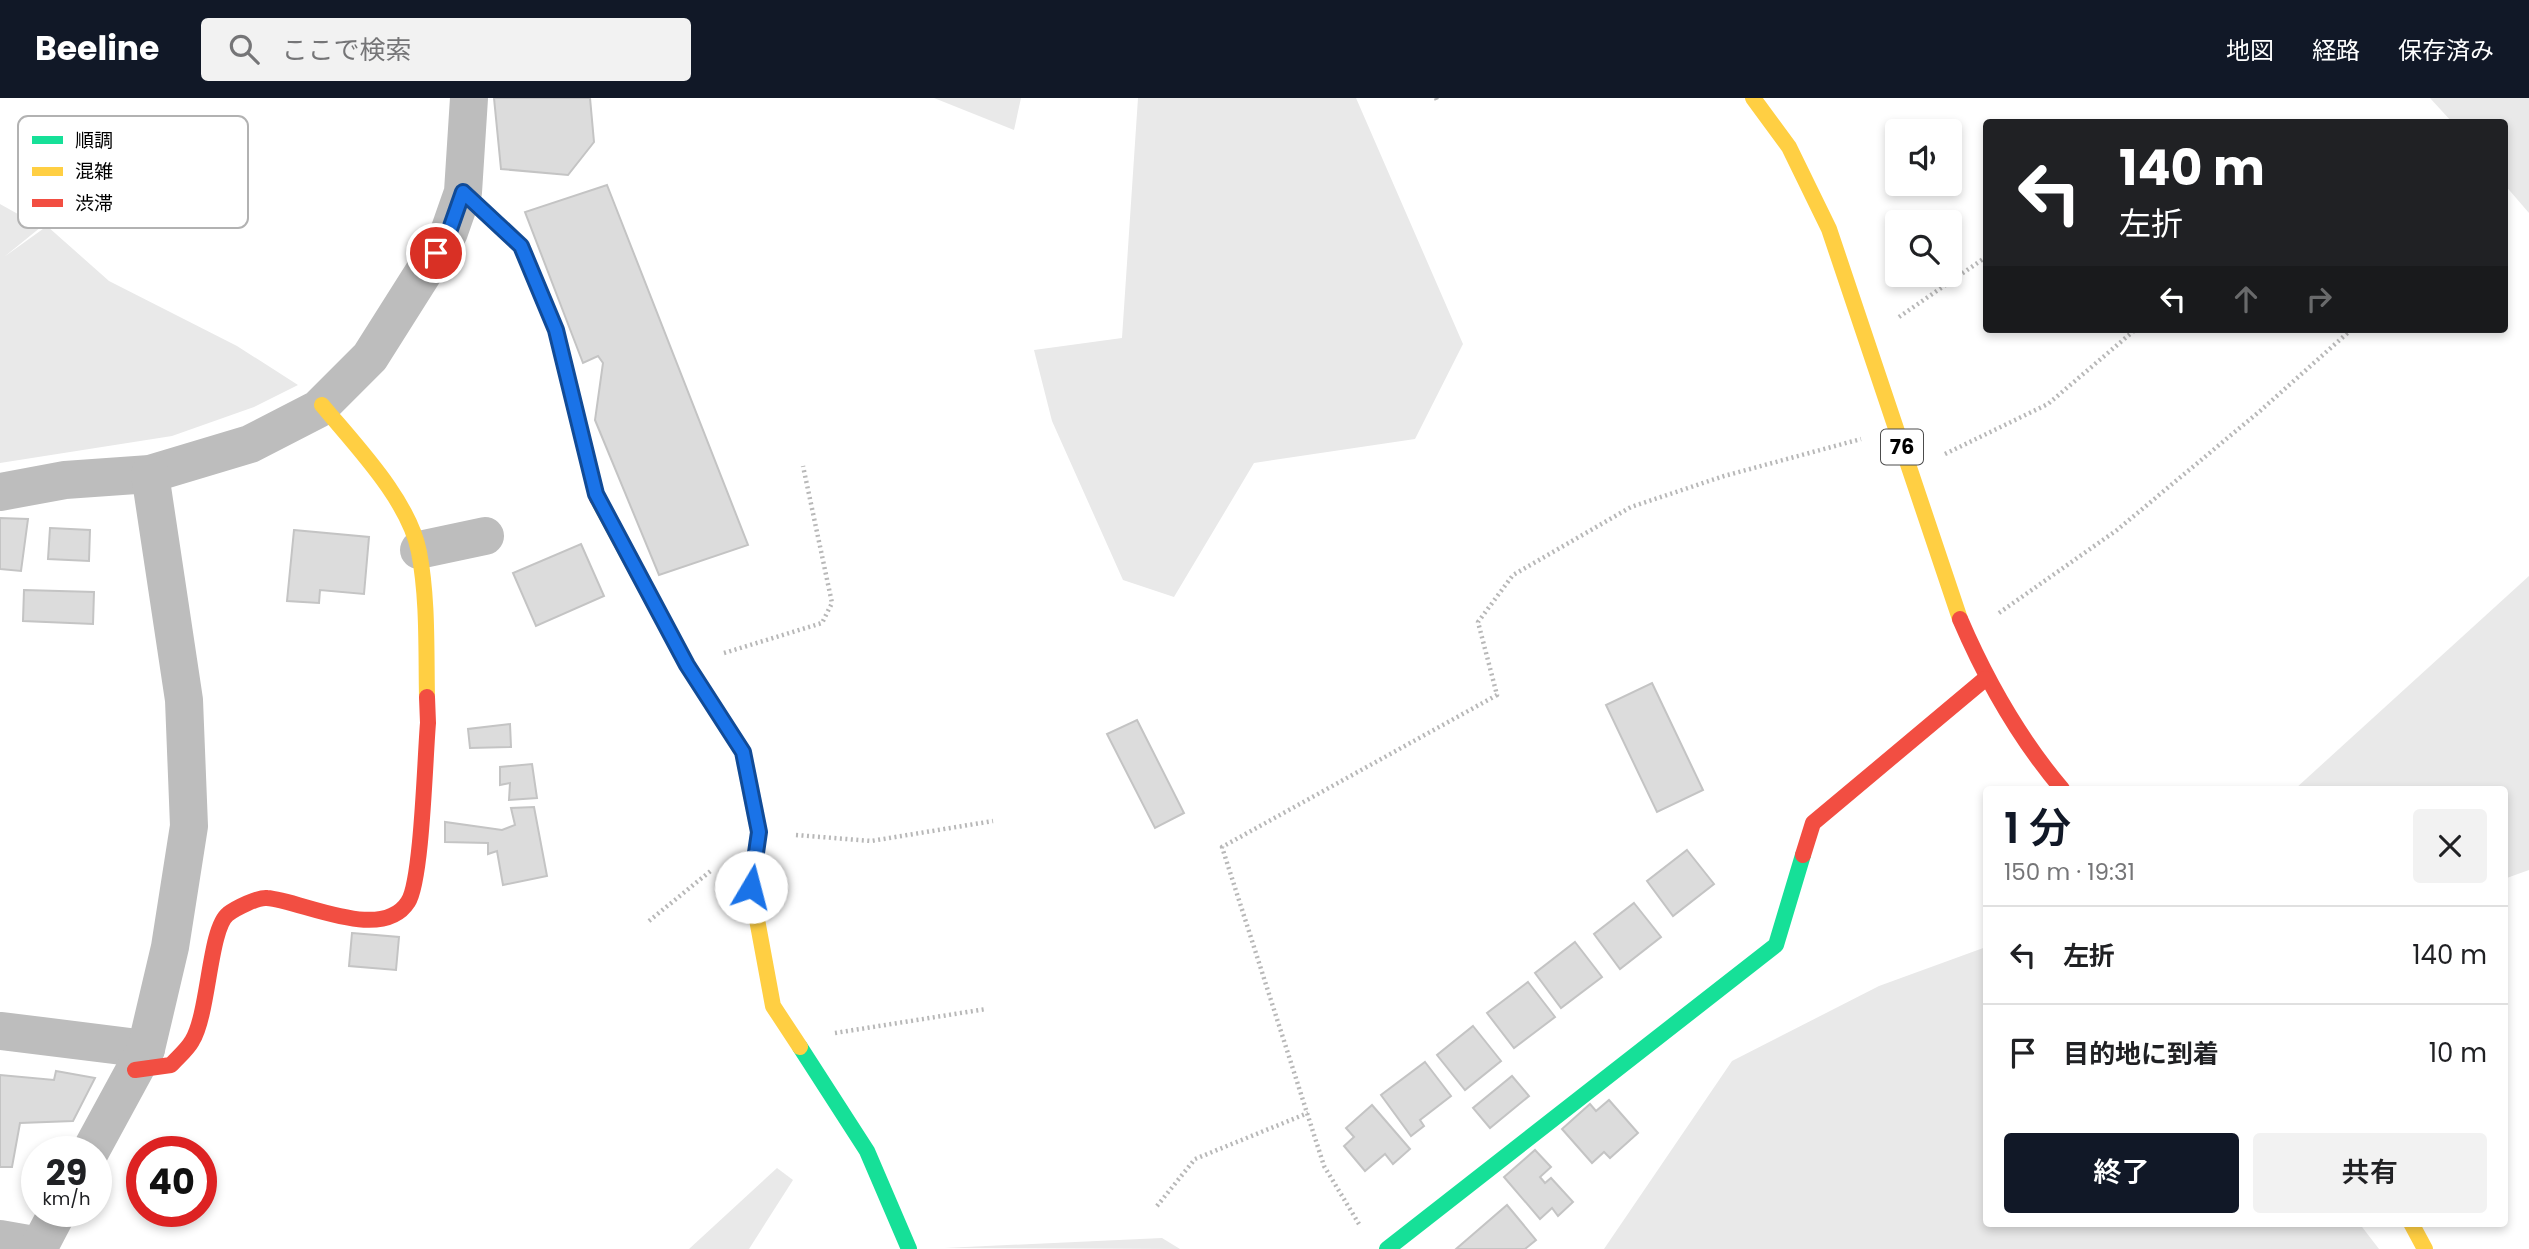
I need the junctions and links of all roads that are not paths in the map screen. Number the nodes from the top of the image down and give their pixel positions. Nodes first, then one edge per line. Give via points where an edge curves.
1 (469, 98) edge
2 (1753, 98) edge
3 (463, 192) junction
4 (321, 405) junction
5 (150, 474) junction
6 (0, 492) edge
7 (485, 536) dead end
8 (419, 550) junction
9 (1985, 679) junction
10 (2060, 786) edge
11 (2, 1031) dead end
12 (140, 1059) junction
13 (99, 1136) edge
14 (50, 1227) edge
15 (2413, 1227) edge
16 (0, 1238) edge
17 (39, 1248) edge
18 (909, 1249) edge
19 (1387, 1249) edge
20 (2425, 1249) edge

1 - 3 street
2 - 9 street, 76 via 1772,118 1812,187 1845,272 1954,607
3 - 4 street via 449,232 370,357
3 - 18 street via 521,246 556,330 596,494 687,665 743,752 759,832 751,887 773,1006 867,1151
4 - 5 street via 250,444
4 - 8 street via 379,473
5 - 6 street via 65,480
5 - 12 street via 184,700 189,826 170,947
7 - 8 street
8 - 12 street via 428,723 416,877 408,903 390,916 360,921 264,897 227,915 219,930 193,1040 171,1065
9 - 10 street, 76
9 - 19 street via 1813,823 1776,945
11 - 12 street
12 - 13 street
14 - 17 street
15 - 20 street
16 - 17 street

